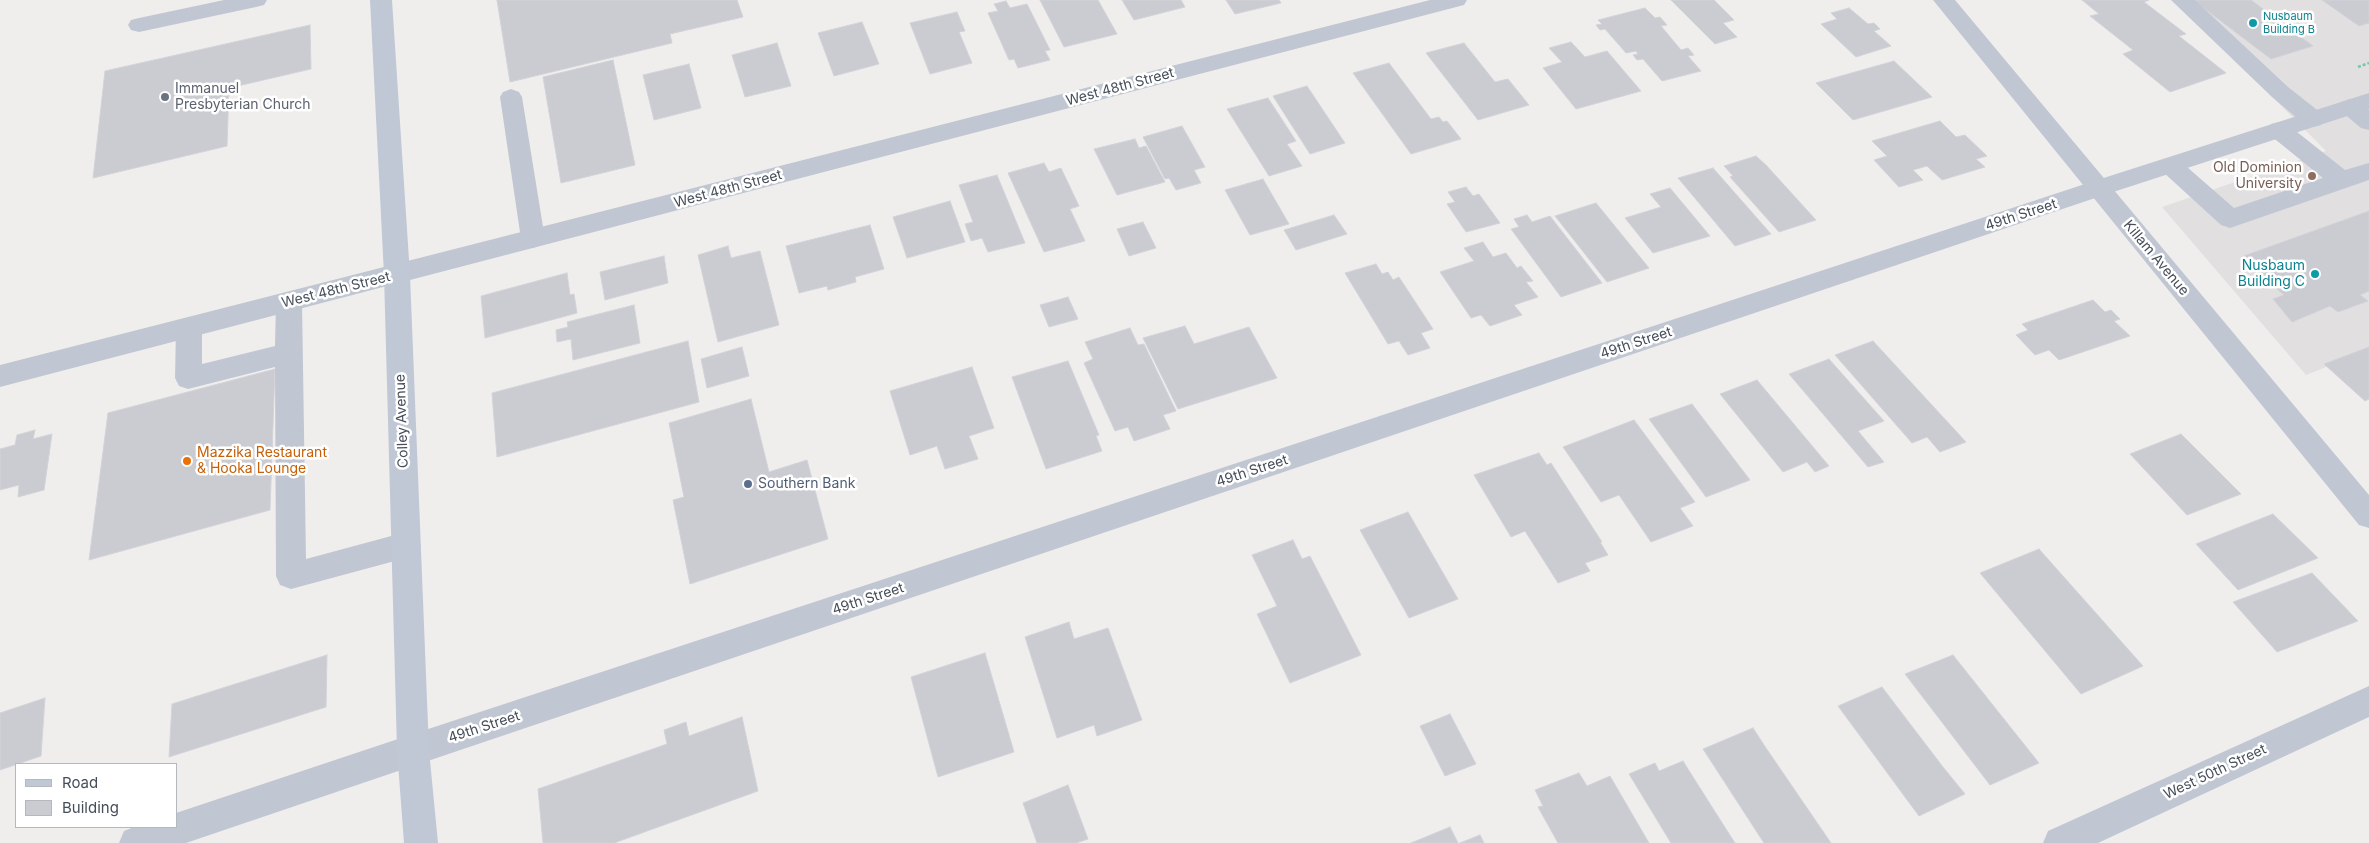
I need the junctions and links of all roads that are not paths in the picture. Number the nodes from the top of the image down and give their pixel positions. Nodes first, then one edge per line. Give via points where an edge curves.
1 (256, 0) edge
2 (381, 0) edge
3 (1456, 0) edge
4 (1944, 0) edge
5 (2182, 0) edge
6 (139, 25) dead end
7 (511, 96) dead end
8 (2359, 104) edge
9 (2313, 119) junction
10 (2369, 122) edge
11 (2279, 130) junction
12 (2170, 166) junction
13 (2369, 171) edge
14 (2340, 180) junction
15 (2099, 188) junction
16 (533, 239) junction
17 (396, 275) junction
18 (289, 302) junction
19 (189, 328) junction
20 (288, 353) junction
21 (0, 376) edge
22 (2369, 516) edge
23 (406, 545) junction
24 (2369, 701) edge
25 (413, 750) junction
26 (136, 843) edge
27 (421, 843) edge
28 (2060, 843) edge

1 - 6 street
2 - 17 main road, Colley Avenue
3 - 16 street, West 48th Street
4 - 15 street, Killam Avenue
5 - 9 street
7 - 16 street
8 - 9 street, 49th Street
8 - 10 street
9 - 11 street, 49th Street
11 - 12 street, 49th Street
11 - 14 street
12 - 14 street via 2230,219
12 - 15 street, 49th Street
13 - 14 street
15 - 22 street, Killam Avenue
15 - 25 street, 49th Street
16 - 17 street, West 48th Street
17 - 18 street, West 48th Street
17 - 23 main road, Colley Avenue
18 - 19 street, West 48th Street
18 - 20 street
19 - 20 street via 188,378
19 - 21 street, West 48th Street
20 - 23 street via 291,576
23 - 25 main road, Colley Avenue
24 - 28 street, West 50th Street
25 - 26 street, 49th Street
25 - 27 main road, Colley Avenue

